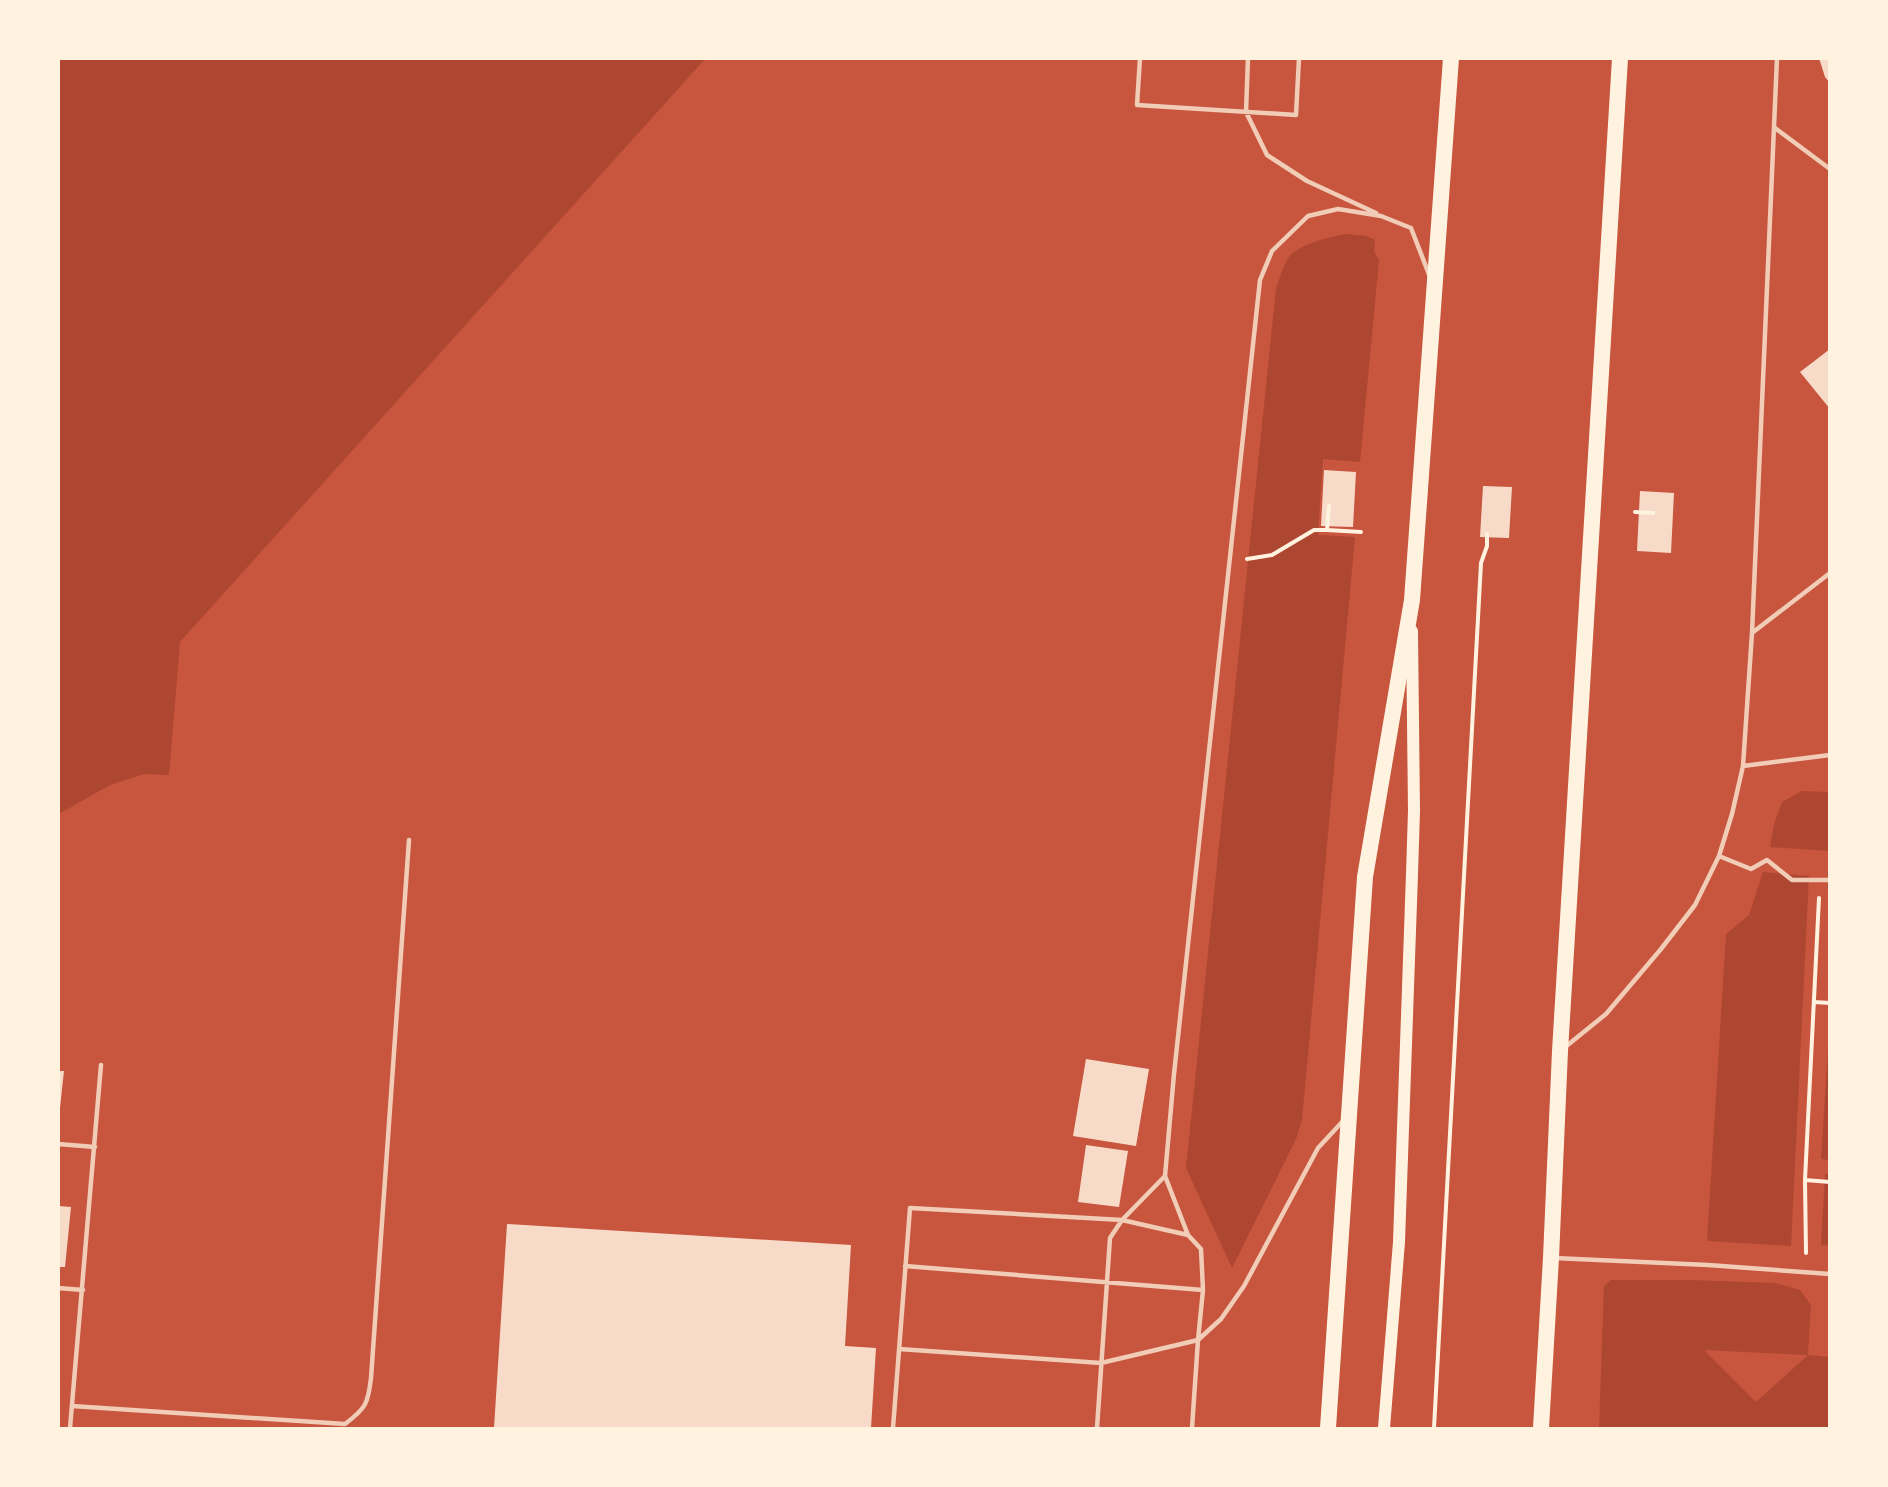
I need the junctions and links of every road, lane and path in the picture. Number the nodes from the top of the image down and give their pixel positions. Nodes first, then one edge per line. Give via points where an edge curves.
1 (1140, 58) edge
2 (1248, 58) edge
3 (1299, 58) edge
4 (1451, 58) edge
5 (1620, 58) edge
6 (1778, 58) edge
7 (1246, 112) junction
8 (1775, 128) junction
9 (1830, 169) edge
10 (1381, 216) junction
11 (1434, 289) junction
12 (1329, 506) dead end
13 (1635, 512) dead end
14 (1653, 513) dead end
15 (1327, 530) junction
16 (1361, 532) dead end
17 (1487, 534) dead end
18 (1249, 559) dead end
19 (1830, 573) edge
20 (1412, 600) junction
21 (1752, 633) junction
22 (1830, 755) edge
23 (1743, 766) junction
24 (409, 840) dead end
25 (1719, 856) junction
26 (1830, 880) edge
27 (1820, 886) dead end
28 (1814, 1002) junction
29 (1830, 1004) edge
30 (1560, 1051) junction
31 (101, 1065) dead end
32 (1349, 1114) junction
33 (58, 1144) edge
34 (95, 1148) junction
35 (1165, 1176) junction
36 (1804, 1180) junction
37 (1830, 1182) edge
38 (1122, 1220) junction
39 (1188, 1235) junction
40 (1551, 1258) junction
41 (1806, 1261) dead end
42 (906, 1266) junction
43 (1830, 1274) edge
44 (1107, 1281) junction
45 (58, 1288) edge
46 (83, 1290) junction
47 (1203, 1290) junction
48 (1198, 1341) junction
49 (899, 1349) junction
50 (1101, 1363) junction
51 (72, 1406) junction
52 (70, 1428) edge
53 (893, 1428) edge
54 (1097, 1428) edge
55 (1192, 1428) edge
56 (1328, 1428) edge
57 (1384, 1428) edge
58 (1434, 1428) edge
59 (1541, 1428) edge

1 - 7 lane via 1137,105
2 - 7 lane
3 - 7 lane via 1296,116
4 - 11 highway
5 - 30 highway
6 - 8 lane
7 - 10 lane via 1267,155 1307,181
8 - 9 lane
8 - 21 lane
10 - 11 lane via 1411,228
10 - 35 lane via 1338,209 1308,216 1272,251 1260,280
11 - 20 highway
12 - 15 path
13 - 14 path
15 - 16 path
15 - 18 path via 1314,530 1272,555
17 - 58 path via 1481,563
19 - 21 lane
20 - 32 highway via 1365,877
20 - 57 main road via 1414,832 1399,1242
21 - 23 lane
22 - 23 lane
23 - 25 lane
24 - 51 lane via 371,1378 369,1398 362,1412 345,1424
25 - 26 lane via 1751,869 1767,860 1792,880
25 - 30 lane via 1695,905 1661,949 1606,1014
27 - 28 path
28 - 29 path
28 - 36 path
30 - 40 highway
31 - 34 lane
32 - 48 lane via 1318,1148 1244,1286 1221,1319
32 - 56 highway
33 - 34 lane
34 - 46 lane
35 - 38 lane
35 - 39 lane
36 - 37 path
36 - 41 path
38 - 39 lane
38 - 42 lane via 910,1208
38 - 44 lane via 1110,1238
39 - 47 lane via 1201,1249
40 - 43 lane
40 - 59 highway
42 - 44 lane
42 - 49 lane
44 - 47 lane
44 - 50 lane
45 - 46 lane
46 - 51 lane
47 - 48 lane
48 - 50 lane
48 - 55 lane
49 - 50 lane
49 - 53 lane
50 - 54 lane
51 - 52 lane

